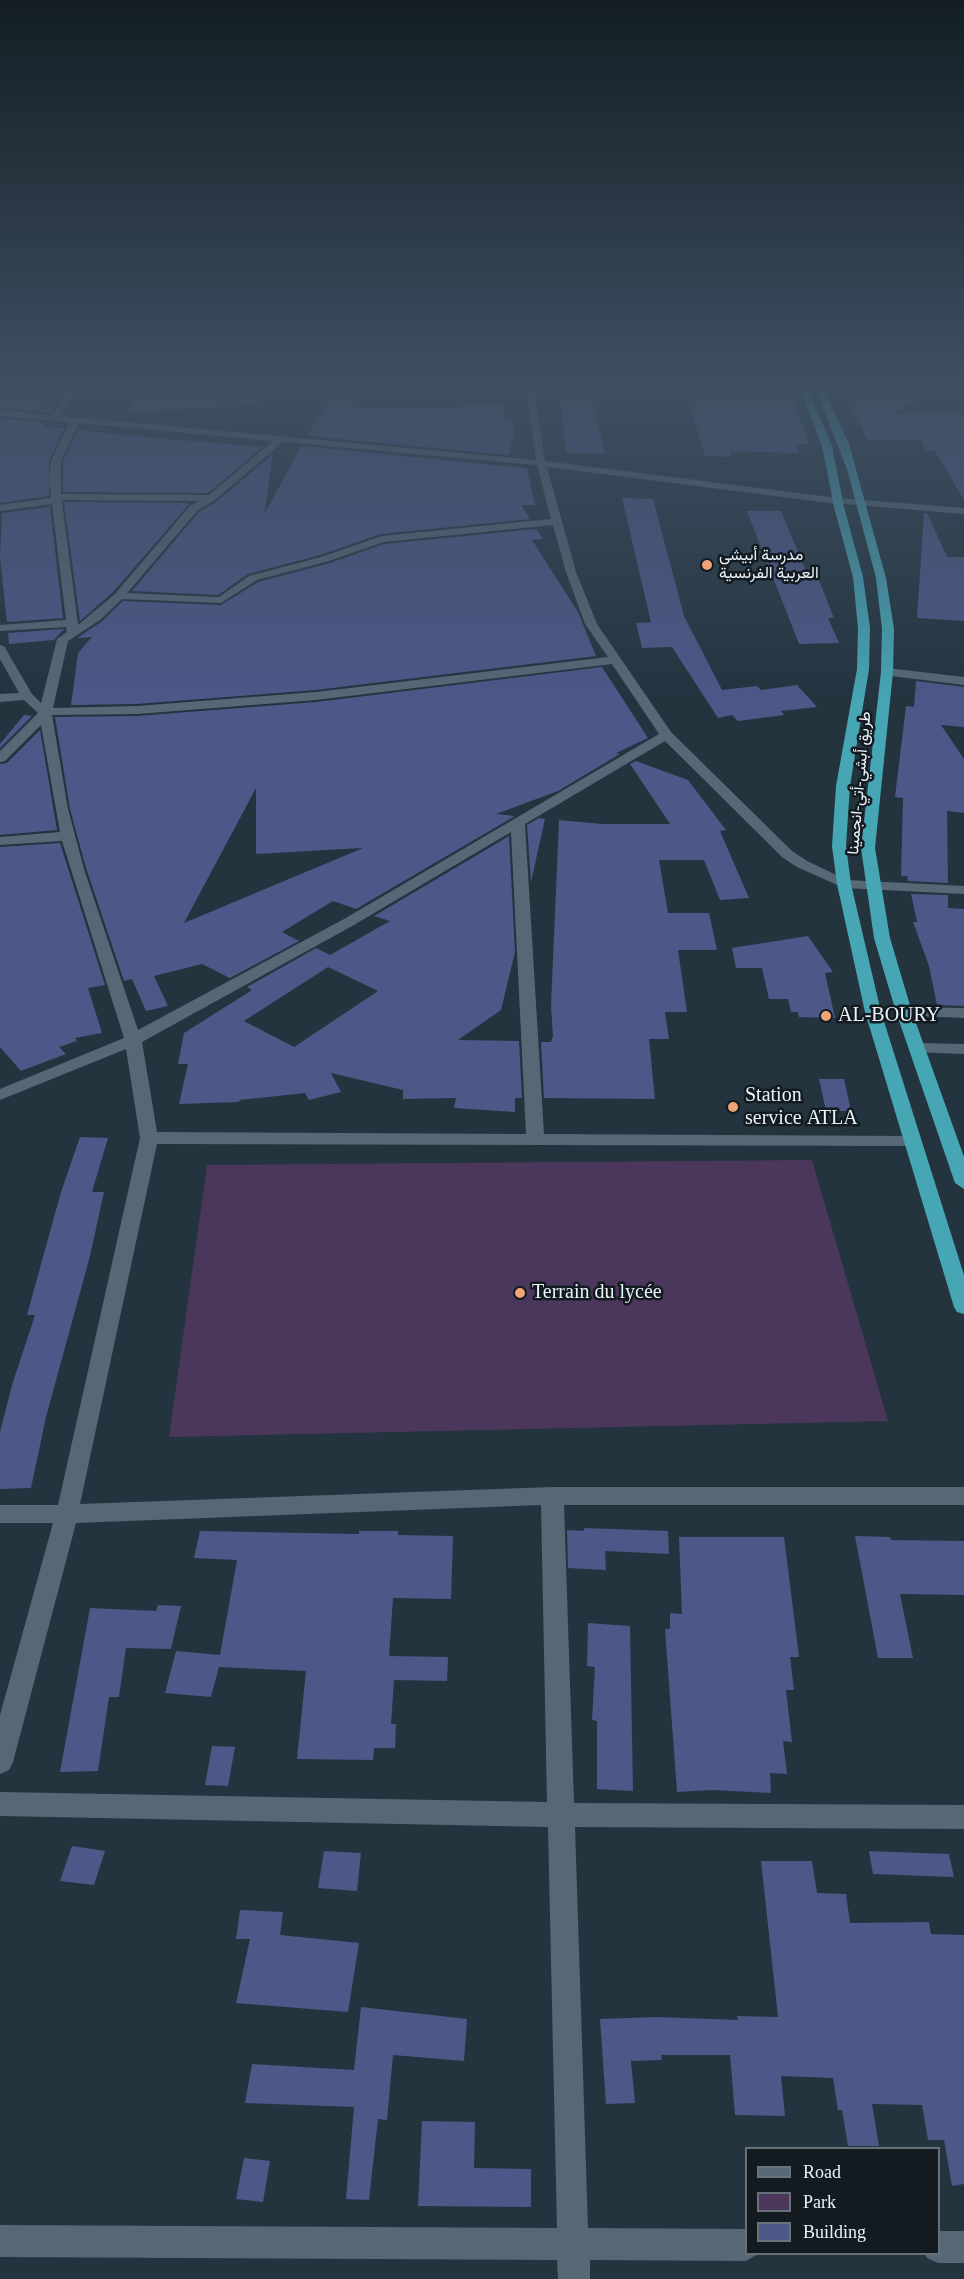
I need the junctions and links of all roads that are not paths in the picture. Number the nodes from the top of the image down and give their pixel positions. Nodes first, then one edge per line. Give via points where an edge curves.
1 (56, 489) edge
2 (221, 489) edge
3 (548, 489) edge
4 (747, 489) edge
5 (836, 489) edge
6 (857, 489) edge
7 (211, 498) junction
8 (58, 499) junction
9 (838, 501) junction
10 (861, 504) junction
11 (0, 508) edge
12 (964, 511) edge
13 (557, 522) junction
14 (119, 596) junction
15 (0, 628) edge
16 (72, 628) junction
17 (0, 649) edge
18 (615, 660) junction
19 (887, 672) junction
20 (964, 681) edge
21 (27, 696) junction
22 (0, 698) edge
23 (45, 713) junction
24 (666, 735) junction
25 (0, 758) edge
26 (518, 824) junction
27 (68, 836) junction
28 (0, 841) edge
29 (844, 884) junction
30 (873, 886) junction
31 (964, 890) edge
32 (904, 1012) junction
33 (964, 1013) edge
34 (133, 1040) junction
35 (918, 1048) junction
36 (964, 1048) edge
37 (0, 1095) edge
38 (149, 1138) junction
39 (535, 1138) junction
40 (912, 1142) junction
41 (959, 1152) edge
42 (964, 1183) edge
43 (964, 1307) edge
44 (552, 1496) junction
45 (964, 1496) edge
46 (0, 1514) edge
47 (67, 1514) junction
48 (0, 1762) edge
49 (0, 1804) edge
50 (560, 1815) junction
51 (964, 1817) edge
52 (0, 2241) edge
53 (574, 2243) junction
54 (745, 2245) edge
55 (940, 2247) edge
56 (964, 2247) edge
57 (574, 2279) edge

1 - 8 street
2 - 7 street
3 - 13 street
4 - 9 street
5 - 9 highway
6 - 10 highway, طريق أبشي-أتي-انجمينا
7 - 8 street
7 - 14 street via 194,508
8 - 11 street
8 - 16 street
9 - 10 street
9 - 29 highway via 858,577 864,628 858,704 843,786 839,846
10 - 12 street
10 - 19 highway, طريق أبشي-أتي-انجمينا via 881,578 888,629
13 - 14 street via 382,539 325,560 253,578 221,600
13 - 18 street via 591,624
14 - 16 street via 96,618
15 - 16 street
16 - 23 street via 63,639
17 - 21 street
18 - 23 street via 316,696
18 - 24 street
19 - 20 street
19 - 30 highway, طريق أبشي-أتي-انجمينا via 868,848
21 - 22 street
21 - 23 street
23 - 25 street
23 - 27 street
24 - 26 street
24 - 29 street via 788,854
26 - 34 street
26 - 39 street
27 - 28 street
27 - 34 street
29 - 30 street
29 - 40 highway via 873,1012
30 - 31 street
30 - 32 highway, طريق أبشي-أتي-انجمينا via 882,938
32 - 33 street
32 - 35 highway, طريق أبشي-أتي-انجمينا
34 - 37 street
34 - 38 street
35 - 36 street
35 - 41 highway, طريق أبشي-أتي-انجمينا
38 - 39 street
38 - 47 street
39 - 40 street
40 - 43 highway
41 - 42 highway, طريق أبشي-أتي-انجمينا
44 - 45 street
44 - 47 street
44 - 50 street
46 - 47 street
47 - 48 street
49 - 50 street
50 - 51 street
50 - 53 street
52 - 53 street
53 - 54 street
53 - 57 street
55 - 56 street

